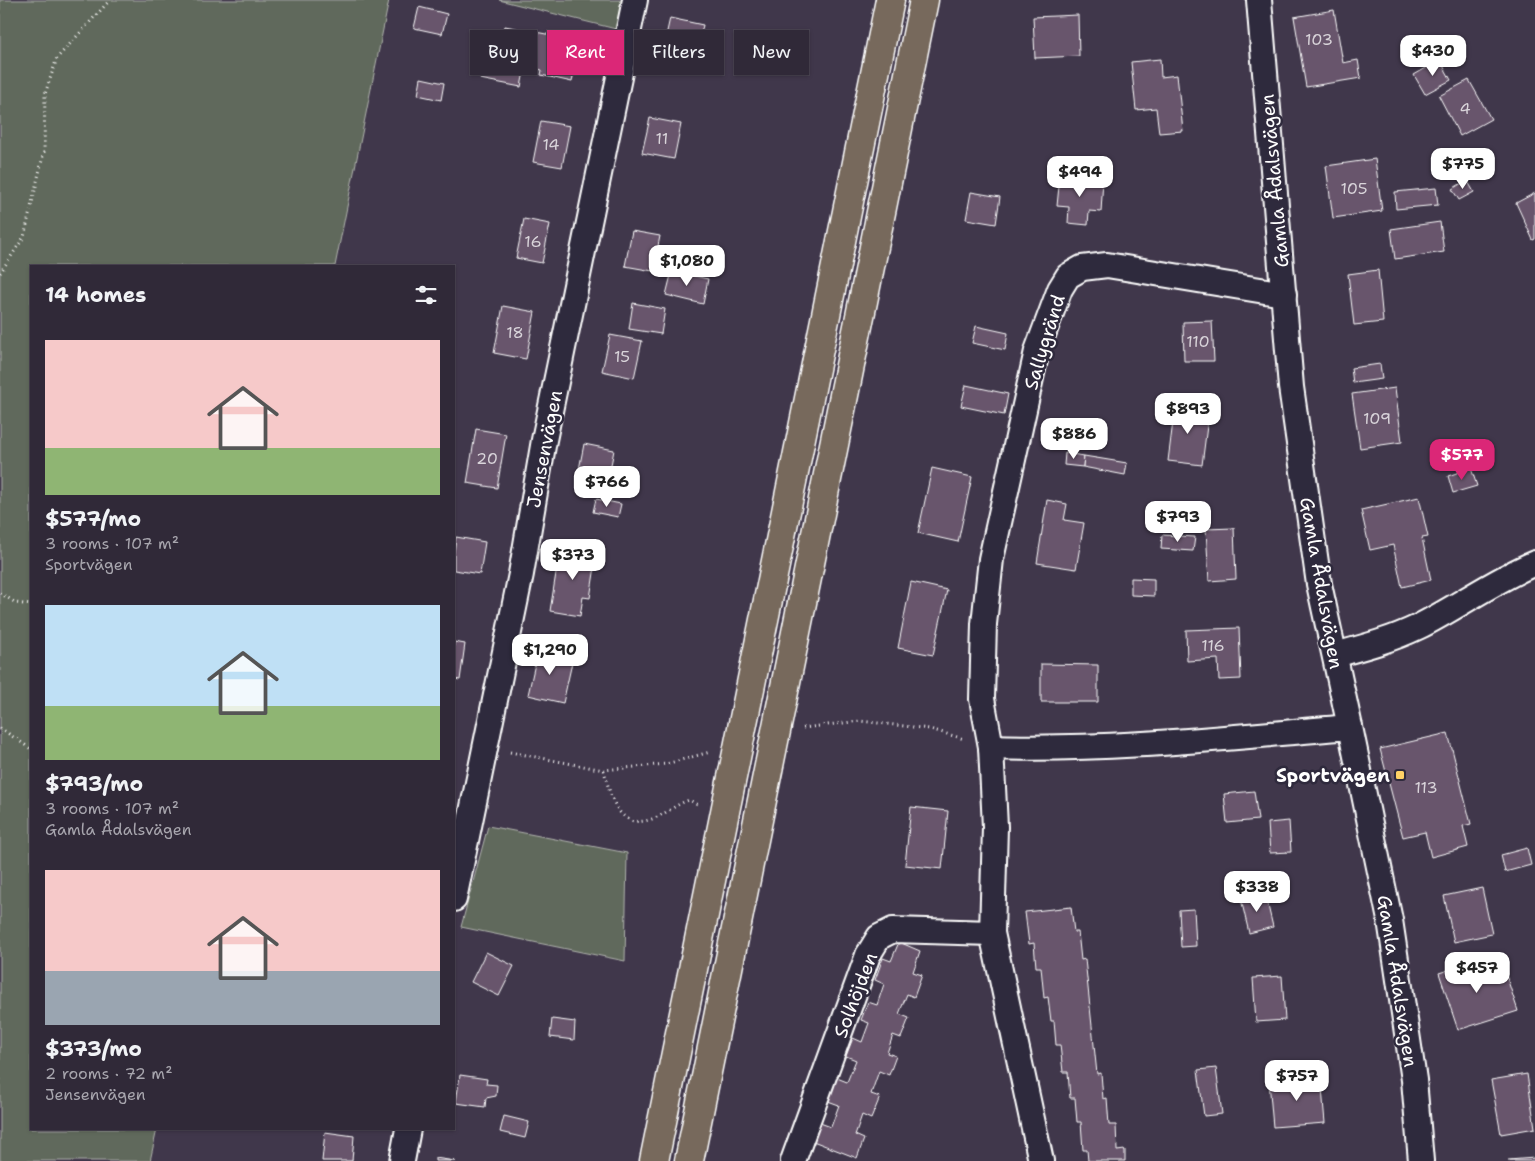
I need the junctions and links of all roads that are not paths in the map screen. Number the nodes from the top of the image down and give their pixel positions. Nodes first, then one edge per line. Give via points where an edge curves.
1 (635, 0) edge
2 (890, 0) edge
3 (924, 0) edge
4 (1259, 0) edge
5 (1284, 294) junction
6 (1535, 563) edge
7 (1335, 655) junction
8 (1350, 727) junction
9 (992, 746) junction
10 (455, 894) edge
11 (992, 933) junction
12 (408, 1130) edge
13 (402, 1161) edge
14 (654, 1161) edge
15 (689, 1161) edge
16 (794, 1161) edge
17 (1042, 1161) edge
18 (1421, 1161) edge

1 - 10 street, Jensenvägen
2 - 14 highway
3 - 15 highway
4 - 5 street, Gamla Ådalsvägen
5 - 7 street, Gamla Ådalsvägen via 1292,397 1319,584
5 - 9 street, Sallygränd via 1107,265 1082,268 1068,276 1037,351 991,559 984,624 982,699
6 - 7 street via 1508,574 1418,626 1382,642
7 - 8 street, Gamla Ådalsvägen
8 - 9 street via 1178,741 1038,748
8 - 18 street, Gamla Ådalsvägen via 1390,920 1414,1080
9 - 11 street via 995,827
11 - 16 street, Solhöjden via 893,930 879,937 868,956
11 - 17 street
12 - 13 street

